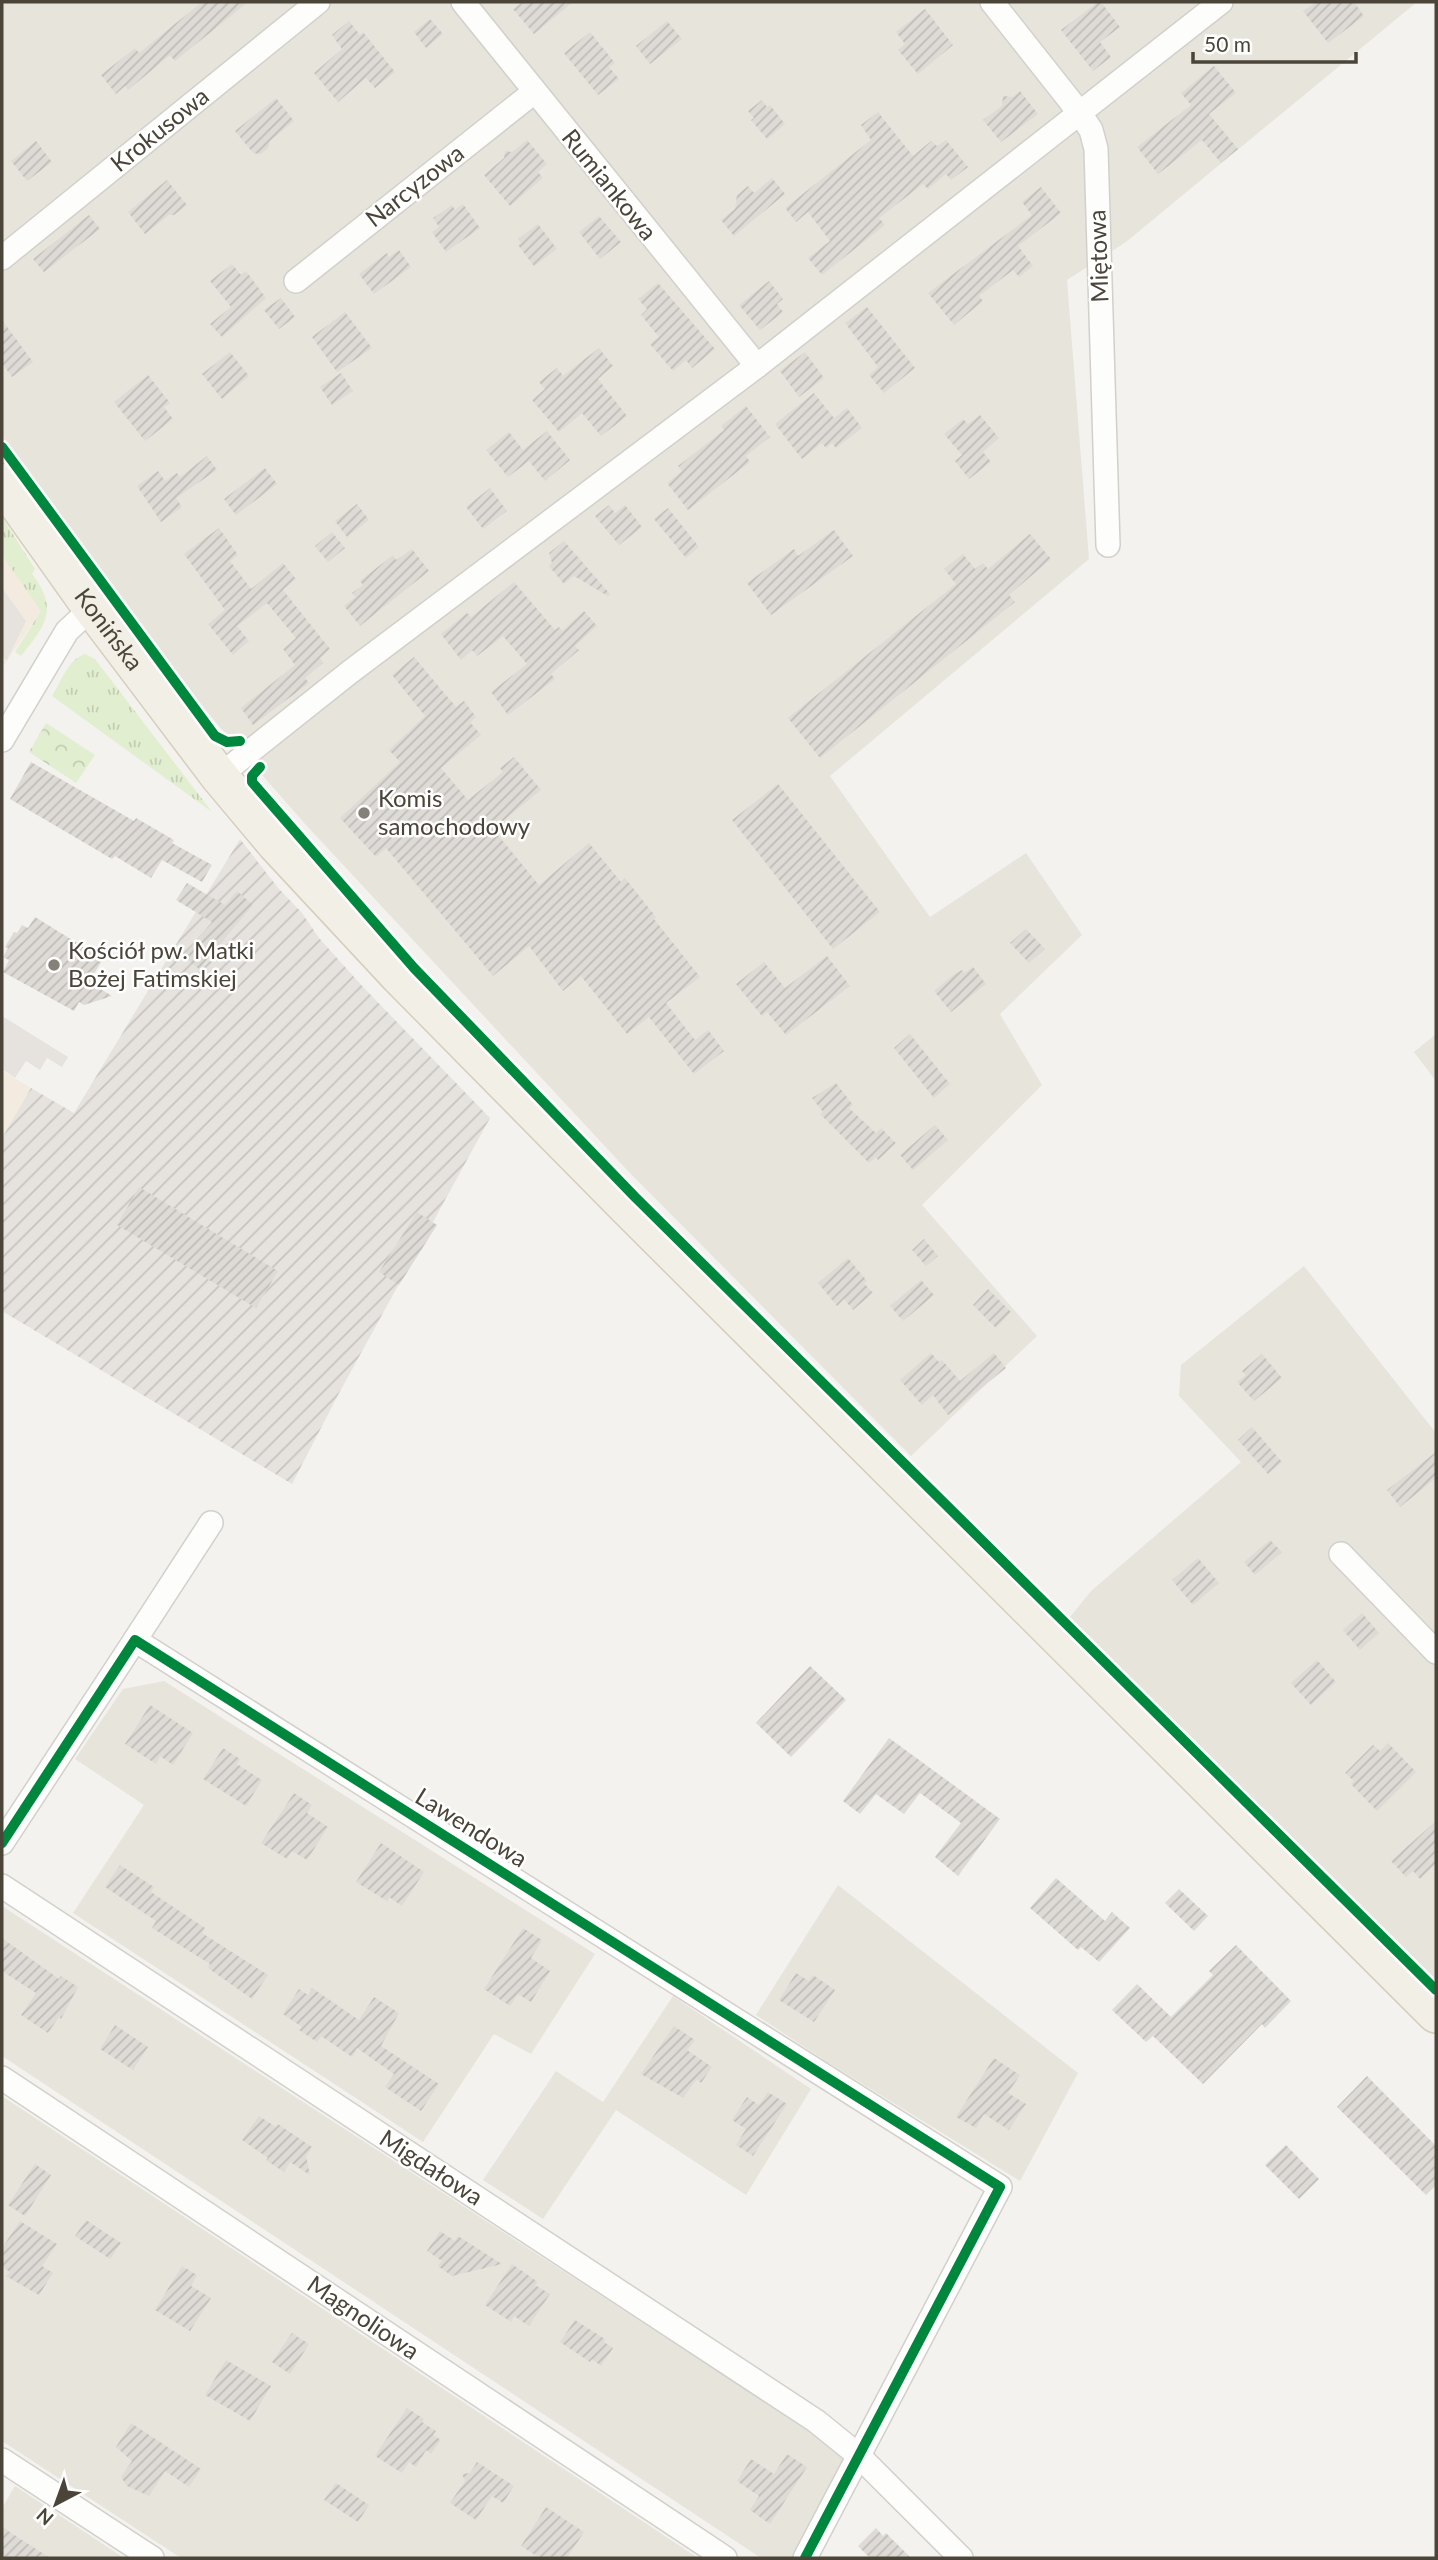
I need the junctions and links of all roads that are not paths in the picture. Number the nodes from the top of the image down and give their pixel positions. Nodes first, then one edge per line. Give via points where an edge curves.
1 (318, 2) edge
2 (463, 2) edge
3 (992, 2) edge
4 (1221, 2) edge
5 (534, 92) junction
6 (1079, 112) junction
7 (2, 258) edge
8 (296, 281) dead end
9 (757, 366) junction
10 (2, 482) edge
11 (1108, 545) dead end
12 (92, 608) junction
13 (2, 740) edge
14 (219, 776) junction
15 (211, 1522) dead end
16 (1341, 1554) dead end
17 (135, 1640) junction
18 (1436, 1652) edge
19 (2, 1843) edge
20 (2, 1886) edge
21 (1436, 2014) edge
22 (2, 2078) edge
23 (858, 2455) junction
24 (2, 2460) edge
25 (152, 2558) edge
26 (725, 2558) edge
27 (805, 2558) edge
28 (961, 2558) edge

1 - 7 street, Krokusowa
2 - 5 street, Rumiankowa
3 - 6 street, Miętowa
4 - 6 street
5 - 8 street, Narcyzowa
5 - 9 street, Rumiankowa
6 - 9 street
6 - 11 street, Miętowa via 1096,149
9 - 14 street
10 - 12 main road, Konińska
12 - 13 street via 67,631
12 - 14 main road, Konińska
14 - 21 main road, Konińska via 324,896 514,1094
15 - 17 street
16 - 18 street
17 - 19 street
17 - 23 street, Lawendowa via 1000,2187
20 - 23 street, Migdałowa via 816,2421
22 - 26 street, Magnoliowa
23 - 27 street
23 - 28 street, Migdałowa
24 - 25 street

